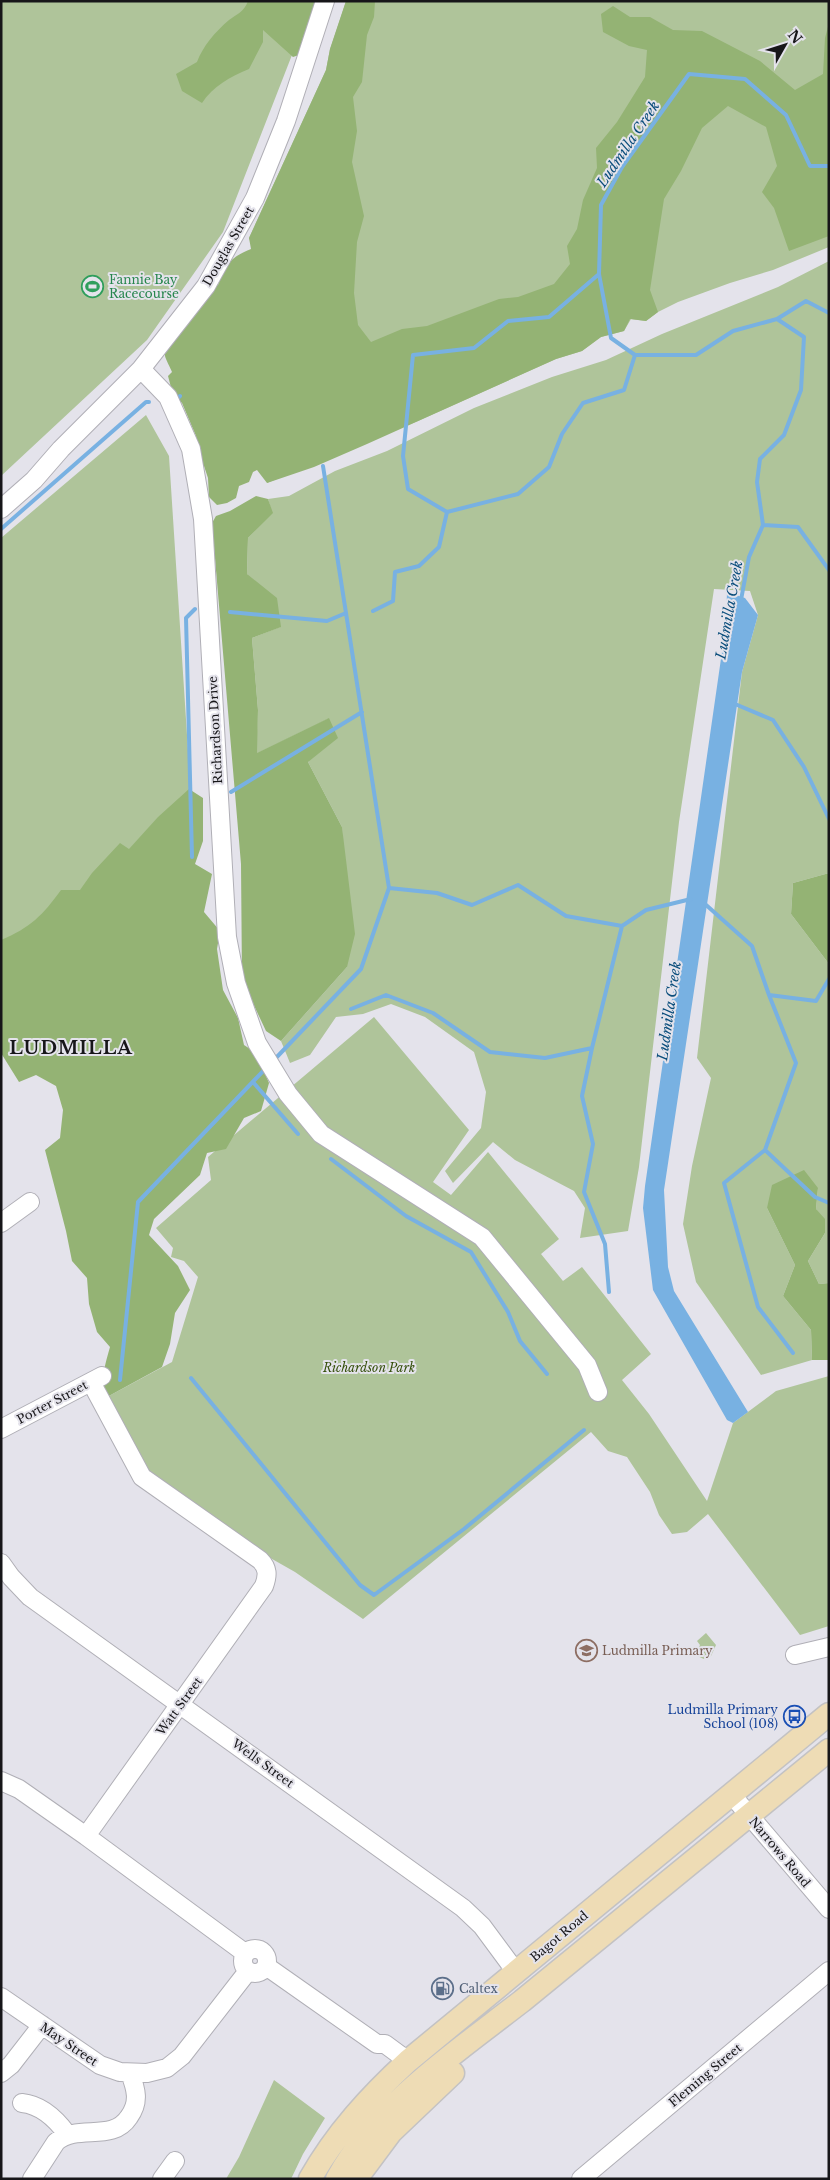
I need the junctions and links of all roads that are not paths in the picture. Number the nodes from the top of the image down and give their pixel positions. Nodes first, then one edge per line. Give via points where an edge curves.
1 (325, 1) edge
2 (141, 369) junction
3 (61, 449) junction
4 (1, 495) edge
5 (1, 508) edge
6 (30, 1202) dead end
7 (1, 1223) edge
8 (598, 1392) dead end
9 (1, 1429) edge
10 (1, 1563) edge
11 (267, 1573) joint
12 (829, 1647) edge
13 (795, 1655) dead end
14 (180, 1704) junction
15 (829, 1714) edge
16 (829, 1750) edge
17 (1, 1781) edge
18 (731, 1794) junction
19 (750, 1816) junction
20 (86, 1836) junction
21 (829, 1909) edge
22 (246, 1962) junction
23 (829, 1971) edge
24 (516, 1972) junction
25 (1, 1997) edge
26 (521, 2002) junction
27 (42, 2025) junction
28 (408, 2061) junction
29 (1, 2073) edge
30 (130, 2073) junction
31 (22, 2103) dead end
32 (67, 2134) junction
33 (175, 2161) dead end
34 (32, 2179) edge
35 (162, 2179) edge
36 (310, 2179) edge
37 (337, 2179) edge
38 (356, 2179) edge
39 (581, 2179) edge

1 - 2 street, Douglas Street via 286,121 255,198 206,286
2 - 3 street, Douglas Street
2 - 8 street, Richardson Drive via 168,397 191,449 203,519 228,938 236,983 257,1042 288,1094 321,1134 482,1237 587,1365
3 - 4 street, Douglas Street
3 - 5 street, Douglas Street via 34,480
6 - 7 street
9 - 11 street, Porter Street via 96,1379 142,1477 260,1560
10 - 14 street, Wells Street via 30,1597
11 - 14 street, Watt Street via 264,1586
12 - 13 street
14 - 20 street, Watt Street
14 - 24 street, Wells Street via 463,1908 482,1926
15 - 18 main road, Bagot Road
16 - 19 main road
17 - 20 street via 19,1789
18 - 19 street, Narrows Road
18 - 24 main road, Bagot Road
19 - 21 street, Narrows Road
19 - 26 main road
20 - 22 street
22 - 28 street via 259,1972 266,1966 378,2044 385,2044
22 - 30 street, May Street via 193,2044 175,2062 158,2071
23 - 39 street, Fleming Street
24 - 28 main road, Bagot Road
25 - 27 street, May Street
26 - 37 main road via 391,2107 367,2134
26 - 38 main road via 483,2044 391,2132
27 - 29 street
27 - 30 street, May Street via 100,2065
28 - 36 main road, Bagot Road via 353,2117 328,2148
30 - 32 street via 136,2098 126,2122 113,2130
31 - 32 street via 42,2109
32 - 34 street via 56,2142
33 - 35 street

